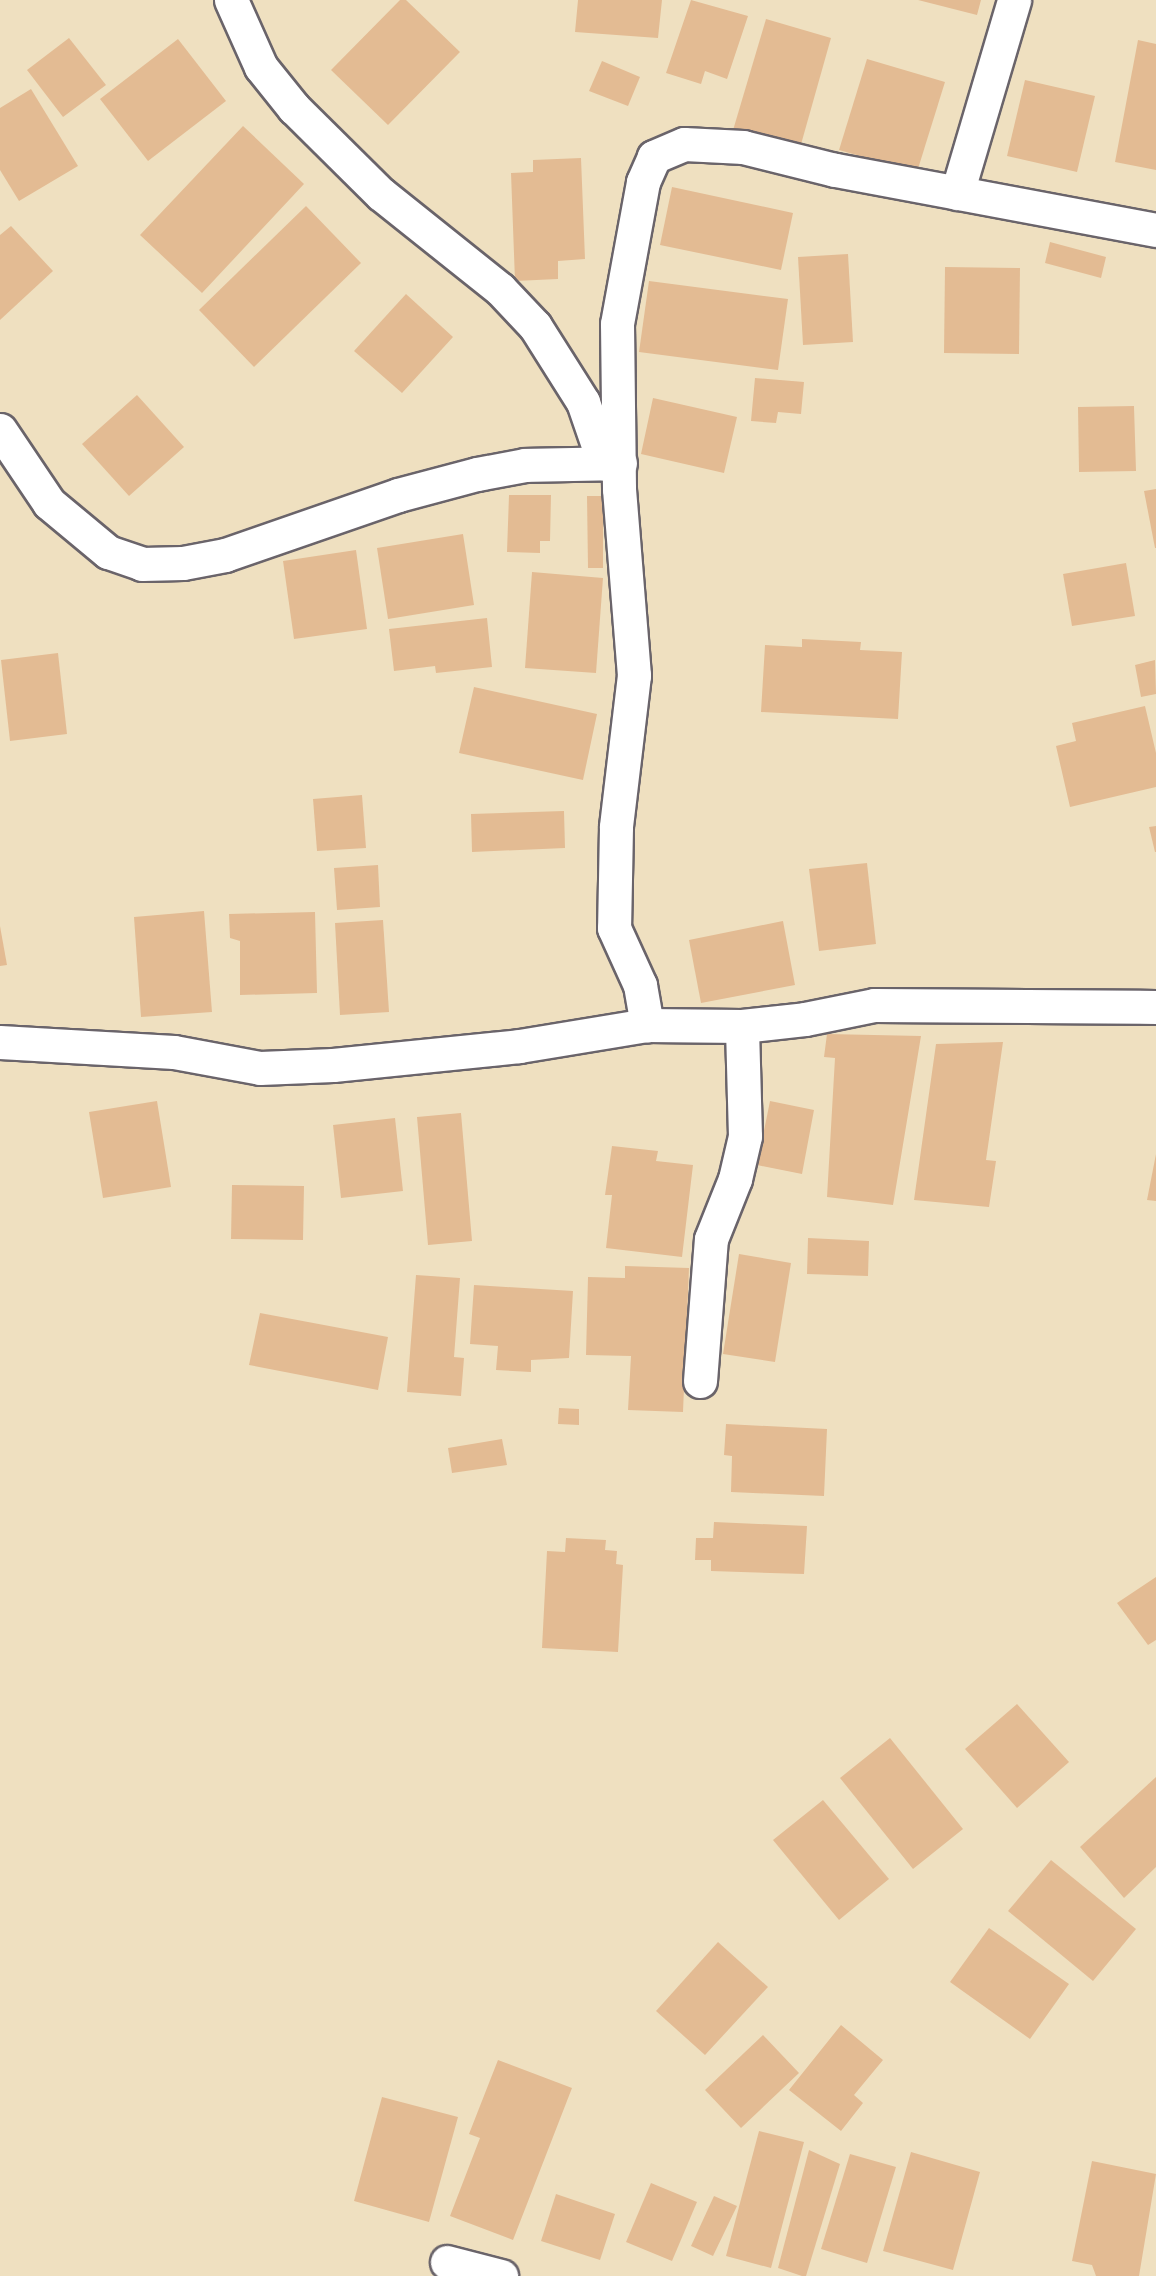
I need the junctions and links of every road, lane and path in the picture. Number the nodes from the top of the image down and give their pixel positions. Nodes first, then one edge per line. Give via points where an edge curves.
1 (231, 0) edge
2 (1014, 0) edge
3 (957, 193) junction
4 (1156, 230) edge
5 (0, 430) edge
6 (612, 463) junction
7 (1156, 1007) edge
8 (647, 1025) junction
9 (742, 1026) junction
10 (0, 1042) edge
11 (700, 1381) dead end
12 (447, 2262) dead end
13 (501, 2276) edge

1 - 6 street via 261,67 294,108 381,194 500,289 535,326 583,402
2 - 3 street
3 - 4 street
3 - 6 street via 743,147 684,144 654,157 643,182 617,324
5 - 6 street via 49,503 108,552 142,564 183,563 225,555 398,495 477,474 525,465
6 - 8 street via 634,675 616,827 614,928 640,985
7 - 9 street via 874,1005
8 - 9 street
8 - 10 street via 519,1046 333,1065 260,1068 174,1052
9 - 11 street via 745,1136 735,1179 711,1239
12 - 13 street

